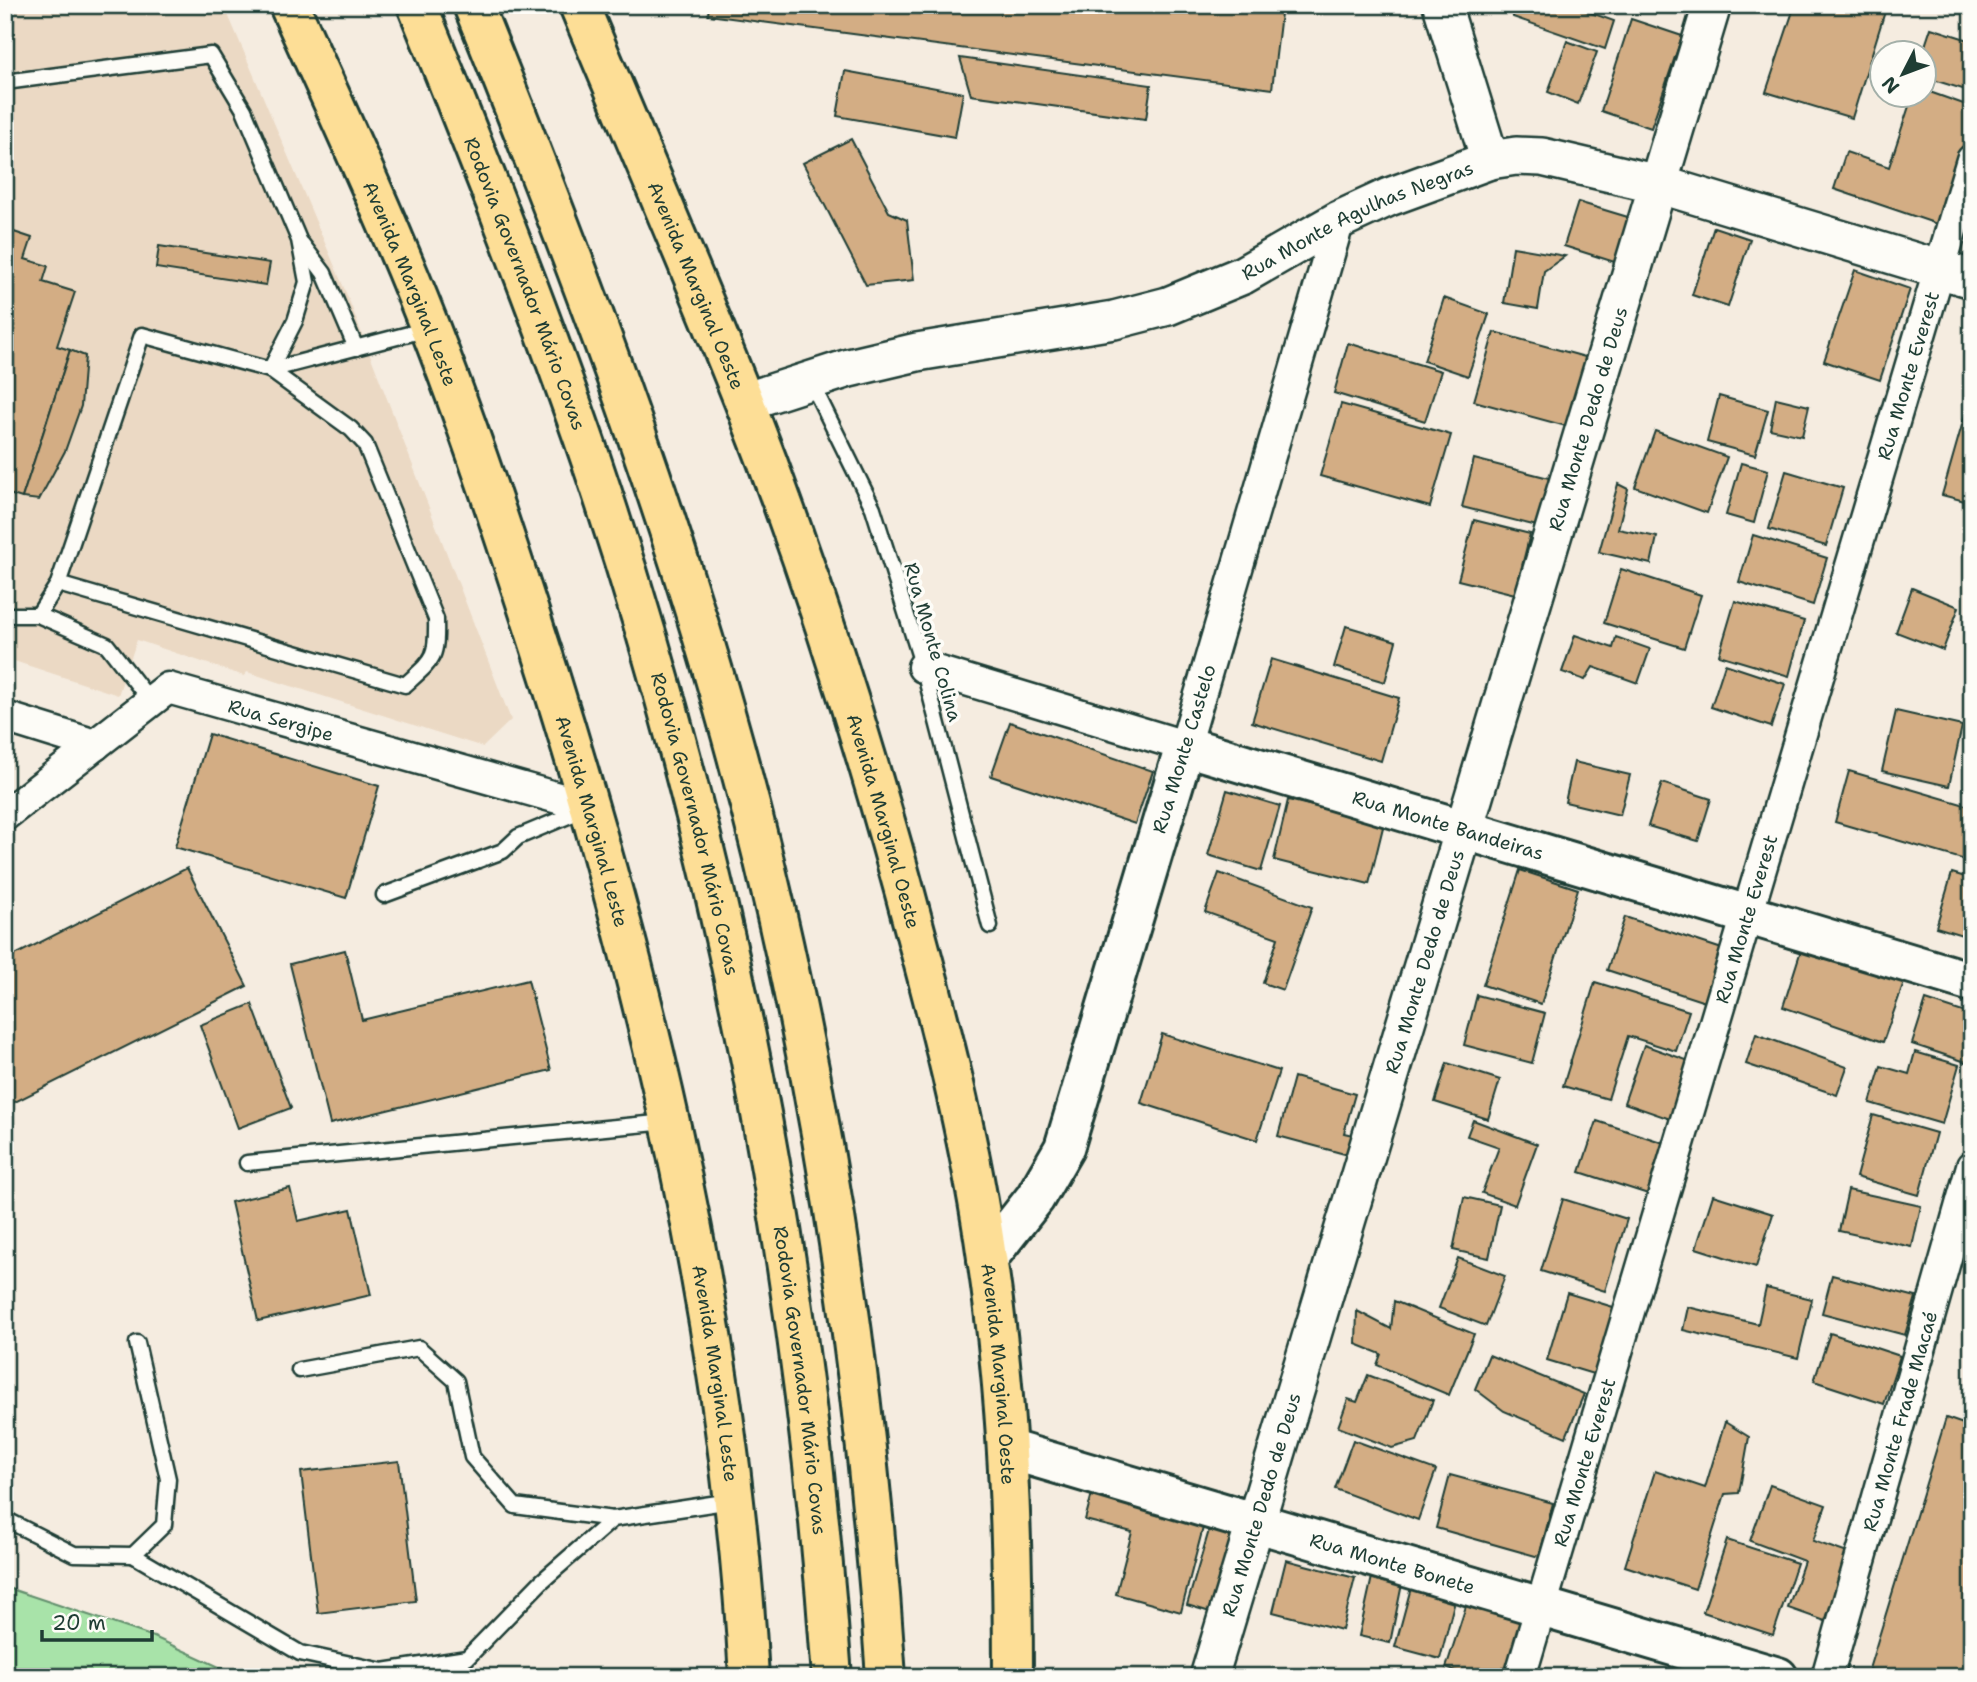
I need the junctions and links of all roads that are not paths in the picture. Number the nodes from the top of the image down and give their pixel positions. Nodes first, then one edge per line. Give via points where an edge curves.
1 (289, 5) edge
2 (416, 5) edge
3 (473, 5) edge
4 (1442, 5) edge
5 (1712, 5) edge
6 (583, 7) edge
7 (5, 82) edge
8 (1490, 160) junction
9 (1972, 160) edge
10 (1658, 184) junction
11 (1339, 220) junction
12 (299, 240) junction
13 (1956, 274) edge
14 (429, 329) junction
15 (356, 348) junction
16 (270, 370) junction
17 (810, 380) junction
18 (744, 402) junction
19 (58, 584) junction
20 (5, 615) edge
21 (38, 615) junction
22 (923, 667) junction
23 (151, 702) junction
24 (5, 717) edge
25 (95, 745) junction
26 (1185, 746) junction
27 (590, 807) junction
28 (5, 815) edge
29 (1464, 830) junction
30 (384, 895) dead end
31 (1747, 915) junction
32 (990, 926) dead end
33 (1972, 982) edge
34 (671, 1121) junction
35 (247, 1163) dead end
36 (1972, 1166) edge
37 (988, 1259) junction
38 (137, 1343) dead end
39 (299, 1370) dead end
40 (1007, 1449) junction
41 (736, 1501) junction
42 (5, 1519) edge
43 (613, 1519) junction
44 (1256, 1521) junction
45 (133, 1555) junction
46 (1541, 1607) junction
47 (749, 1677) edge
48 (832, 1677) edge
49 (886, 1677) edge
50 (1013, 1677) edge
51 (1209, 1677) edge
52 (1520, 1677) edge
53 (1779, 1677) edge
54 (1828, 1677) edge

1 - 14 main road, Avenida Marginal Leste
2 - 48 main road, Rodovia Governador Mário Covas via 498,206 591,462 630,583 717,905 789,1275 808,1417
3 - 49 main road via 622,389 705,649 764,859 807,1060 858,1366
4 - 8 street
5 - 10 street, Rua Monte Dedo de Deus
6 - 18 main road, Avenida Marginal Oeste
7 - 12 lane via 211,55 244,110
8 - 10 street, Rua Monte Agulhas Negras via 1542,157
8 - 11 street, Rua Monte Agulhas Negras via 1429,180
9 - 13 street, Rua Monte Everest
10 - 13 street, Rua Monte Agulhas Negras
10 - 29 street, Rua Monte Dedo de Deus
11 - 17 street, Rua Monte Agulhas Negras via 1243,275 1168,306 1114,320 917,352
11 - 26 street, Rua Monte Castelo
12 - 15 lane via 324,273
12 - 16 lane via 307,282 295,321
13 - 31 street, Rua Monte Everest
14 - 15 lane
14 - 27 main road, Avenida Marginal Leste via 499,520
15 - 16 lane
16 - 19 lane via 142,335
16 - 19 lane via 365,444 436,620 437,650 425,667 405,685
17 - 18 street, Rua Monte Agulhas Negras
17 - 22 lane, Rua Monte Colina via 873,508
18 - 37 main road, Avenida Marginal Oeste via 844,685 898,865 970,1156
19 - 21 lane
20 - 21 lane
21 - 23 lane via 107,645
22 - 26 street, Rua Monte Bandeiras
22 - 32 lane, Rua Monte Colina
23 - 25 street, Rua Sergipe
23 - 27 street, Rua Sergipe via 168,688
24 - 25 street
25 - 28 street, Rua Sergipe
26 - 29 main road, Rua Monte Bandeiras
26 - 37 main road, Rua Monte Castelo via 1064,1148 1035,1198
27 - 30 lane via 518,837 503,851
27 - 34 main road, Avenida Marginal Leste
29 - 31 main road, Rua Monte Bandeiras
29 - 44 street, Rua Monte Dedo de Deus
31 - 33 main road, Rua Monte Bandeiras
31 - 46 street, Rua Monte Everest
34 - 35 lane
34 - 41 main road, Avenida Marginal Leste via 697,1251
36 - 54 street, Rua Monte Frade Macaé
37 - 40 main road, Avenida Marginal Oeste
38 - 45 lane via 167,1479 164,1525
39 - 43 lane via 419,1348 456,1381 472,1457 515,1506
40 - 44 main road, Rua Monte Bonete
40 - 50 main road, Avenida Marginal Oeste
41 - 43 lane
41 - 47 main road, Avenida Marginal Leste
42 - 45 lane via 74,1553
43 - 45 lane via 542,1581 467,1658 383,1671 300,1653
44 - 46 main road, Rua Monte Bonete
44 - 51 street, Rua Monte Dedo de Deus
46 - 52 street, Rua Monte Everest
46 - 53 main road, Rua Monte Bonete

